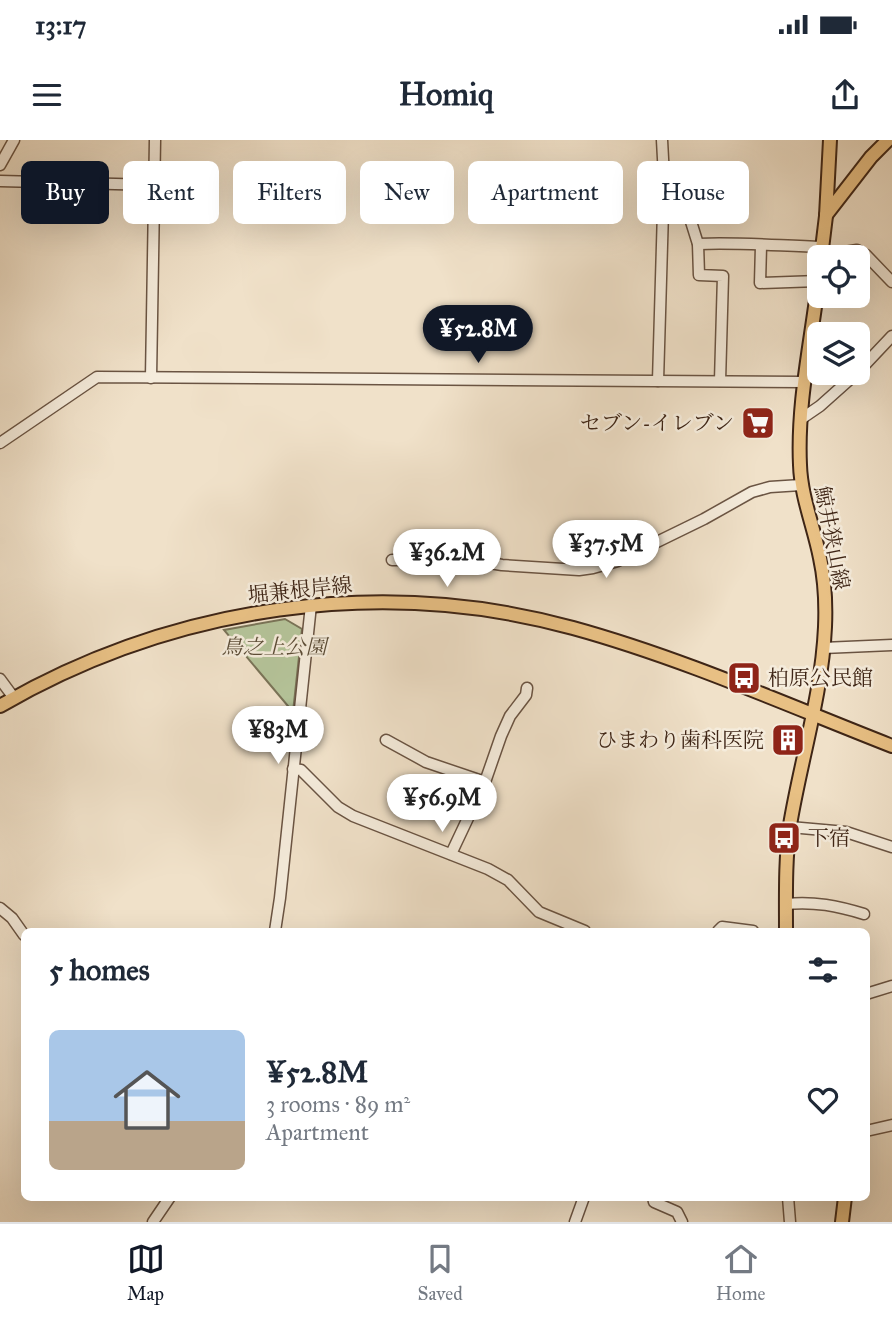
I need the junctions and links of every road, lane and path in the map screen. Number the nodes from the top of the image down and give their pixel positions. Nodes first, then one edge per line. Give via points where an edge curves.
1 (15, 140) edge
2 (155, 140) edge
3 (662, 140) edge
4 (830, 140) edge
5 (888, 140) edge
6 (155, 161) edge
7 (663, 161) edge
8 (0, 165) edge
9 (0, 181) edge
10 (123, 184) edge
11 (826, 216) junction
12 (153, 224) edge
13 (662, 224) edge
14 (692, 224) edge
15 (698, 244) junction
16 (823, 245) edge
17 (761, 246) junction
18 (807, 251) edge
19 (870, 259) edge
20 (807, 279) edge
21 (892, 282) edge
22 (815, 308) edge
23 (892, 336) edge
24 (870, 359) edge
25 (151, 378) junction
26 (658, 381) junction
27 (720, 381) junction
28 (804, 382) junction
29 (843, 385) edge
30 (801, 419) junction
31 (0, 443) edge
32 (802, 485) junction
33 (392, 559) dead end
34 (311, 605) junction
35 (892, 645) edge
36 (823, 648) junction
37 (0, 679) edge
38 (527, 688) dead end
39 (14, 698) junction
40 (0, 706) edge
41 (812, 715) junction
42 (386, 740) dead end
43 (892, 746) edge
44 (293, 769) junction
45 (485, 782) junction
46 (790, 827) junction
47 (892, 847) edge
48 (451, 854) junction
49 (786, 904) junction
50 (0, 908) edge
51 (864, 914) dead end
52 (275, 928) edge
53 (578, 928) edge
54 (786, 928) edge
55 (21, 931) edge
56 (892, 986) edge
57 (870, 993) edge
58 (892, 1125) edge
59 (870, 1130) edge
60 (167, 1201) edge
61 (583, 1201) edge
62 (654, 1201) edge
63 (788, 1201) edge
64 (845, 1201) edge
65 (153, 1222) edge
66 (576, 1222) edge
67 (682, 1222) edge
68 (790, 1222) edge
69 (842, 1222) edge

1 - 8 street
2 - 6 street
3 - 7 street
4 - 11 main road
5 - 11 main road
9 - 10 street
11 - 16 main road
12 - 25 street
13 - 26 street
14 - 15 street
15 - 17 street
15 - 27 street via 699,275 723,276
17 - 18 street
17 - 20 street via 760,283
19 - 21 street
22 - 28 main road, 鯨井狭山線
23 - 24 street
25 - 26 street
25 - 31 street via 97,377
26 - 27 street
27 - 28 street
28 - 30 main road, 鯨井狭山線
29 - 30 street
30 - 32 main road, 鯨井狭山線
32 - 33 street via 752,492 630,555 593,568
32 - 36 main road, 鯨井狭山線 via 826,602
34 - 39 main road, 堀兼根岸線 via 175,631 76,667
34 - 41 main road, 堀兼根岸線 via 438,604 528,617 640,649
34 - 44 street
35 - 36 street
36 - 41 main road, 鯨井狭山線
37 - 39 street
38 - 45 street via 501,736
39 - 40 main road, 堀兼根岸線
41 - 43 main road, 堀兼根岸線
41 - 46 main road, 鯨井狭山線
42 - 45 street via 426,762
44 - 48 street via 300,770 353,816
44 - 52 street
45 - 48 street
46 - 47 street via 846,832
46 - 49 main road, 鯨井狭山線
48 - 53 street via 508,880 539,912
49 - 51 street via 806,902
49 - 54 main road, 鯨井狭山線
50 - 55 street
56 - 57 street
58 - 59 street
60 - 65 street
61 - 66 street
62 - 67 street via 677,1212
63 - 68 street
64 - 69 main road

